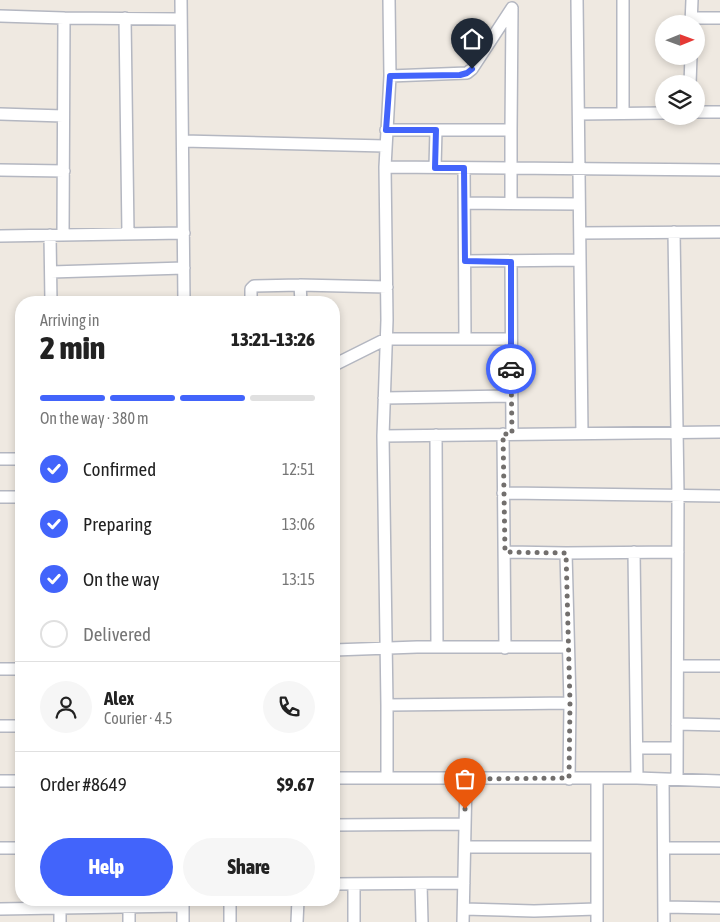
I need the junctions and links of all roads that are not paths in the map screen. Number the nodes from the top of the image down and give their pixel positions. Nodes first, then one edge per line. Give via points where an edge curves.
1 (181, 0) edge
2 (388, 0) edge
3 (577, 0) edge
4 (623, 0) edge
5 (692, 0) edge
6 (512, 4) edge
7 (692, 15) edge
8 (0, 16) edge
9 (64, 18) junction
10 (125, 18) junction
11 (181, 18) junction
12 (720, 18) edge
13 (705, 20) edge
14 (390, 76) junction
15 (705, 112) edge
16 (720, 112) edge
17 (623, 113) junction
18 (655, 113) edge
19 (0, 114) edge
20 (579, 114) junction
21 (64, 116) junction
22 (386, 130) junction
23 (436, 130) junction
24 (511, 130) junction
25 (183, 140) junction
26 (385, 146) junction
27 (385, 167) junction
28 (435, 168) junction
29 (464, 168) junction
30 (511, 168) junction
31 (579, 169) junction
32 (0, 170) edge
33 (720, 170) edge
34 (64, 171) junction
35 (465, 203) junction
36 (511, 204) junction
37 (579, 204) junction
38 (674, 232) junction
39 (720, 232) edge
40 (184, 233) junction
41 (580, 233) junction
42 (128, 234) junction
43 (50, 235) junction
44 (64, 235) junction
45 (0, 236) edge
46 (580, 260) junction
47 (465, 261) junction
48 (511, 262) junction
49 (184, 268) junction
50 (51, 272) junction
51 (300, 285) junction
52 (387, 287) junction
53 (52, 296) edge
54 (184, 296) edge
55 (251, 296) edge
56 (301, 296) edge
57 (386, 338) junction
58 (465, 339) junction
59 (511, 339) junction
60 (340, 362) edge
61 (511, 396) junction
62 (384, 398) junction
63 (678, 432) junction
64 (720, 432) edge
65 (582, 433) junction
66 (507, 434) junction
67 (436, 435) junction
68 (383, 436) junction
69 (0, 458) edge
70 (15, 459) edge
71 (504, 493) junction
72 (678, 494) junction
73 (720, 496) edge
74 (0, 497) edge
75 (15, 497) edge
76 (505, 552) junction
77 (634, 552) junction
78 (678, 552) junction
79 (566, 553) junction
80 (568, 646) junction
81 (438, 647) junction
82 (506, 648) junction
83 (386, 649) junction
84 (340, 650) edge
85 (678, 666) junction
86 (720, 666) edge
87 (0, 669) edge
88 (15, 669) edge
89 (570, 703) junction
90 (388, 704) junction
91 (677, 724) junction
92 (720, 725) edge
93 (0, 726) edge
94 (15, 726) edge
95 (637, 748) junction
96 (677, 748) junction
97 (340, 778) edge
98 (387, 778) junction
99 (569, 778) junction
100 (637, 778) junction
101 (466, 779) junction
102 (597, 779) junction
103 (663, 779) junction
104 (677, 779) junction
105 (0, 781) edge
106 (15, 781) edge
107 (720, 781) edge
108 (465, 824) junction
109 (340, 825) edge
110 (465, 847) junction
111 (596, 847) junction
112 (0, 848) edge
113 (15, 848) edge
114 (664, 848) junction
115 (720, 848) edge
116 (464, 883) junction
117 (340, 884) edge
118 (354, 884) junction
119 (421, 884) junction
120 (129, 906) joint
121 (183, 906) edge
122 (230, 906) edge
123 (298, 906) edge
124 (664, 907) junction
125 (60, 908) junction
126 (720, 908) edge
127 (464, 909) junction
128 (597, 909) junction
129 (0, 910) edge
130 (534, 916) edge
131 (60, 922) edge
132 (129, 922) edge
133 (183, 922) edge
134 (230, 922) edge
135 (297, 922) edge
136 (354, 922) edge
137 (422, 922) edge
138 (463, 922) edge
139 (597, 922) edge
140 (664, 922) edge

1 - 11 street
2 - 14 street
3 - 20 street
4 - 17 street
5 - 7 street
6 - 14 street via 467,73
6 - 24 street
8 - 9 street
9 - 10 street
9 - 21 street
10 - 11 street
10 - 42 street
11 - 25 street
12 - 13 street
14 - 22 street
15 - 16 street
17 - 18 street
17 - 20 street
19 - 21 street
20 - 31 street
21 - 34 street
22 - 23 street
22 - 26 street
23 - 24 street
23 - 28 street
24 - 30 street
25 - 26 street
25 - 40 street
26 - 27 street
27 - 28 street
27 - 52 street
28 - 29 street
29 - 30 street
29 - 35 street
30 - 31 street
30 - 36 street
31 - 33 street
31 - 37 street
32 - 34 street
34 - 44 street
35 - 36 street
35 - 47 street
36 - 37 street
37 - 41 street
38 - 39 street
38 - 41 street
38 - 63 street
40 - 42 street
40 - 49 street
41 - 46 street
42 - 44 street
43 - 44 street
43 - 45 street
43 - 50 street
46 - 48 street
46 - 65 street
47 - 48 street
47 - 58 street
48 - 59 street
49 - 50 street
49 - 54 street
50 - 53 street
51 - 52 street
51 - 55 street via 254,286
51 - 56 street
52 - 57 street
57 - 58 street
57 - 60 street
57 - 62 street
58 - 59 street
59 - 61 street
61 - 62 street
61 - 66 street
62 - 68 street
63 - 64 street
63 - 65 street
63 - 72 street
65 - 66 street
66 - 67 street
66 - 71 street
67 - 68 street
67 - 81 street
68 - 83 street
69 - 70 street
71 - 72 street
71 - 76 street
72 - 73 street
72 - 78 street
74 - 75 street
76 - 79 street
76 - 82 street
77 - 78 street
77 - 79 street
77 - 95 street
78 - 85 street
79 - 80 street
80 - 82 street
80 - 89 street
81 - 82 street
81 - 83 street
83 - 84 street
83 - 90 street
85 - 86 street
85 - 91 street
87 - 88 street
89 - 90 street
89 - 99 street
90 - 98 street
91 - 92 street
91 - 96 street
93 - 94 street
95 - 96 street
95 - 100 street
96 - 104 street
97 - 98 street
98 - 101 street
99 - 101 street
99 - 102 street
100 - 102 street
100 - 103 street
101 - 108 street
102 - 111 street
103 - 104 street
103 - 114 street
104 - 107 street
105 - 106 street
108 - 109 street
108 - 110 street
110 - 111 street
110 - 116 street
111 - 128 street
112 - 113 street
114 - 115 street
114 - 124 street
116 - 119 street
116 - 127 street
117 - 118 street
118 - 119 street
118 - 136 street
119 - 137 street
120 - 125 street
120 - 132 street
121 - 133 street
122 - 134 street
123 - 135 street
124 - 126 street
124 - 140 street
125 - 129 street
125 - 131 street
127 - 130 street
127 - 138 street
128 - 130 street
128 - 139 street

